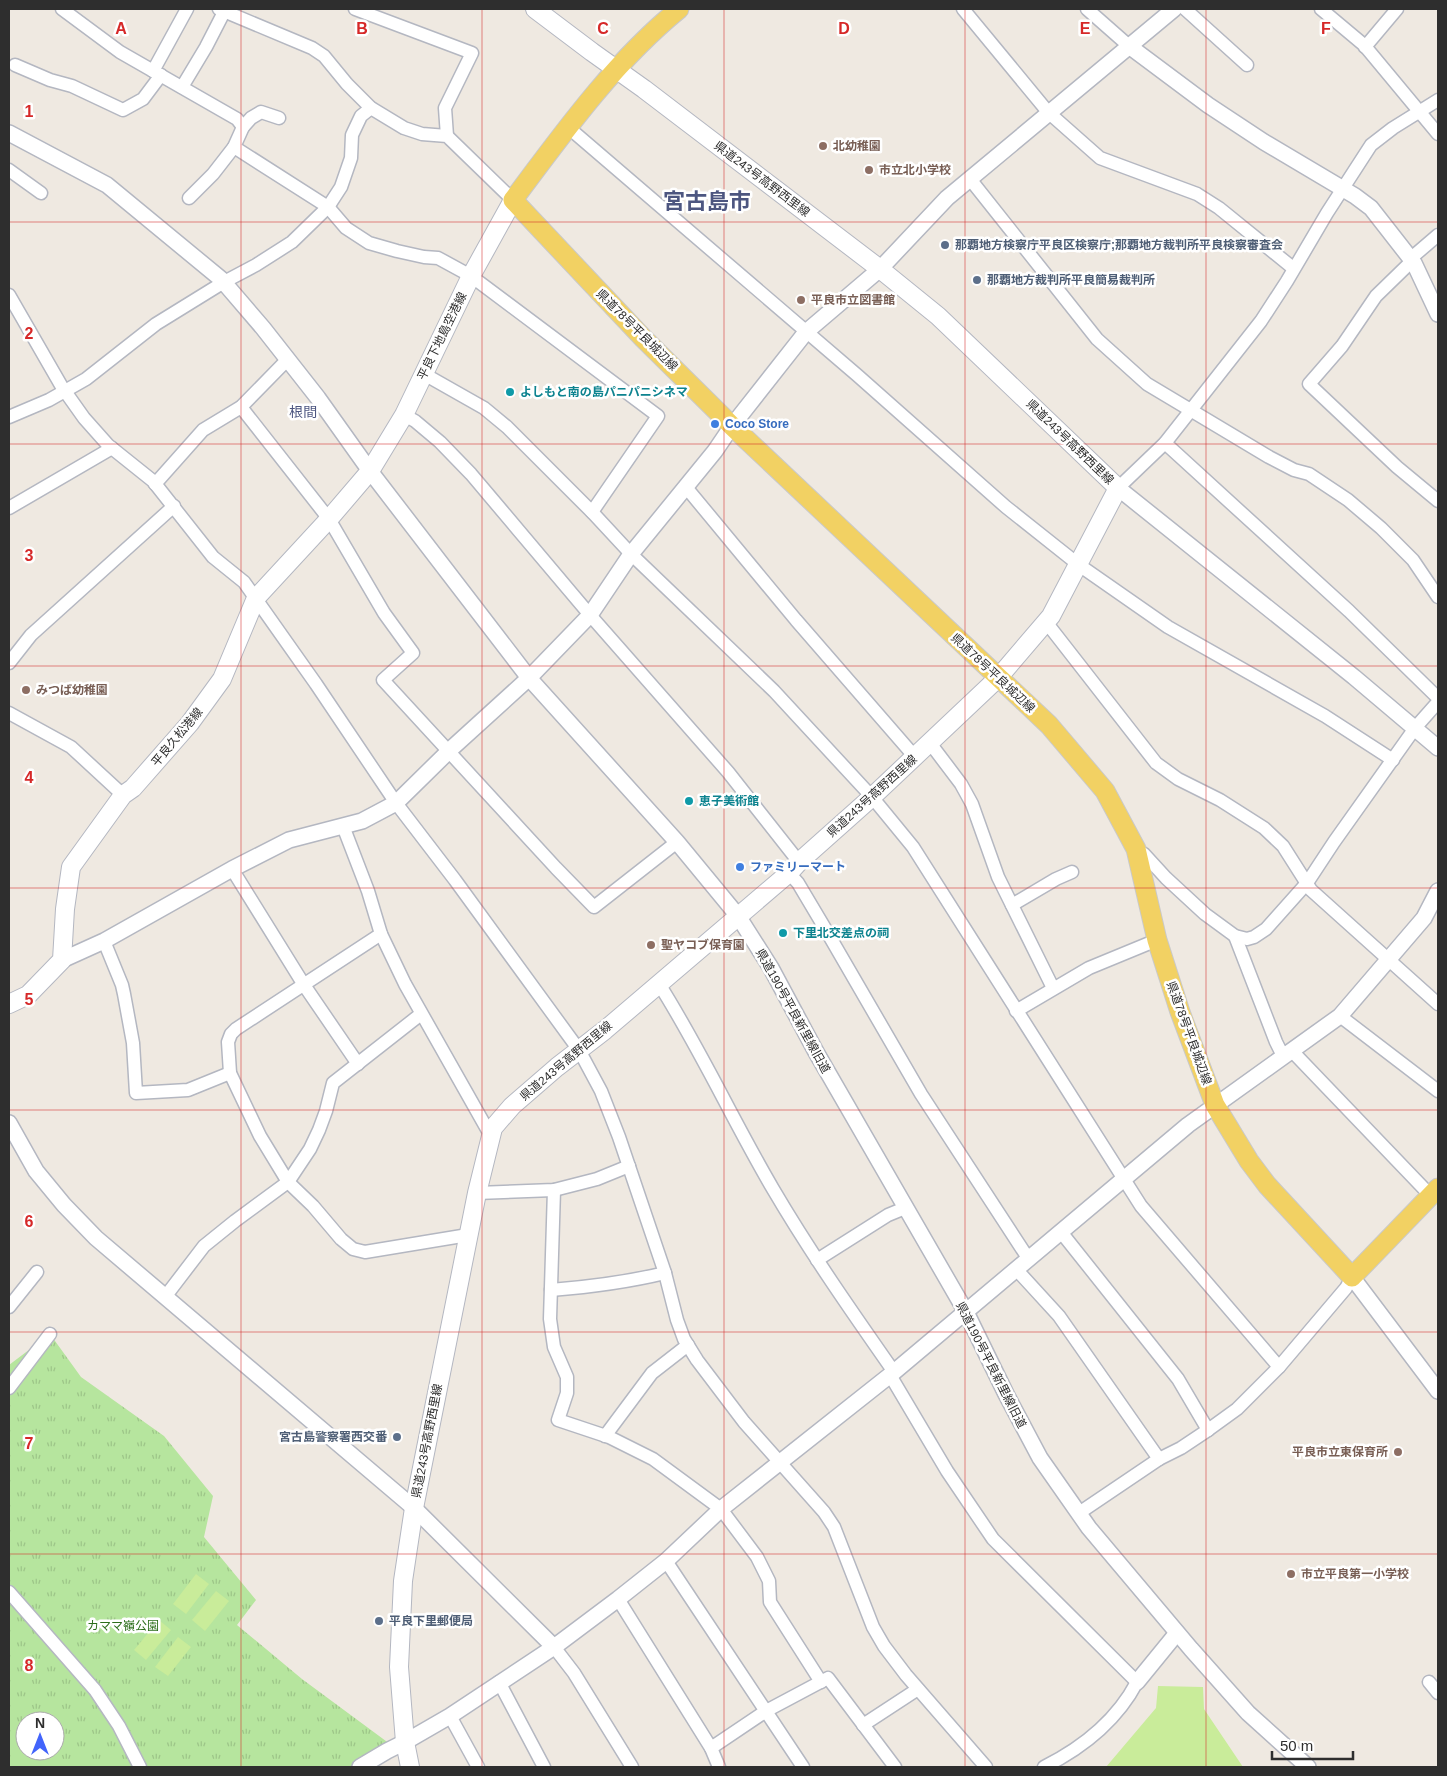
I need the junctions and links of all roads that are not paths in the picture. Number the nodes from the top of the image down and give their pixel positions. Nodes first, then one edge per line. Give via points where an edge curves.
1 (62, 9) edge
2 (187, 9) edge
3 (355, 9) edge
4 (679, 9) edge
5 (963, 9) edge
6 (1087, 9) edge
7 (1174, 9) edge
8 (1185, 9) edge
9 (1321, 9) edge
10 (1397, 9) edge
11 (221, 10) edge
12 (538, 10) edge
13 (1129, 46) junction
14 (1365, 47) junction
15 (15, 64) dead end
16 (1247, 65) dead end
17 (616, 69) junction
18 (157, 73) junction
19 (182, 87) junction
20 (1438, 100) edge
21 (370, 108) junction
22 (1048, 112) junction
23 (1418, 112) junction
24 (279, 118) dead end
25 (243, 127) junction
26 (569, 128) junction
27 (9, 133) edge
28 (1438, 134) edge
29 (447, 136) junction
30 (234, 147) junction
31 (9, 170) edge
32 (970, 179) junction
33 (1342, 189) junction
34 (41, 193) dead end
35 (189, 198) dead end
36 (513, 200) junction
37 (328, 207) junction
38 (1438, 235) edge
39 (1411, 260) junction
40 (1293, 268) junction
41 (880, 269) junction
42 (471, 276) junction
43 (224, 282) junction
44 (9, 296) edge
45 (1438, 314) edge
46 (806, 332) junction
47 (288, 360) junction
48 (424, 374) junction
49 (65, 392) junction
50 (241, 407) junction
51 (1191, 410) junction
52 (404, 415) junction
53 (9, 417) edge
54 (732, 426) junction
55 (1165, 443) junction
56 (112, 448) junction
57 (370, 471) junction
58 (156, 484) junction
59 (686, 486) junction
60 (1118, 488) junction
61 (1438, 501) edge
62 (174, 506) junction
63 (9, 508) edge
64 (592, 512) junction
65 (329, 519) junction
66 (631, 554) junction
67 (1078, 565) junction
68 (1438, 597) edge
69 (256, 598) junction
70 (590, 616) junction
71 (1046, 622) junction
72 (9, 663) edge
73 (529, 678) junction
74 (998, 678) junction
75 (1438, 698) edge
76 (1438, 702) edge
77 (9, 714) edge
78 (1415, 728) junction
79 (930, 742) junction
80 (1438, 748) edge
81 (449, 750) junction
82 (915, 757) junction
83 (1393, 760) junction
84 (123, 795) junction
85 (872, 797) junction
86 (396, 803) junction
87 (343, 826) junction
88 (677, 842) junction
89 (1136, 850) junction
90 (794, 868) junction
91 (232, 869) junction
92 (1072, 872) dead end
93 (1307, 883) junction
94 (1438, 891) edge
95 (1012, 905) junction
96 (738, 916) junction
97 (382, 934) junction
98 (1235, 936) junction
99 (1157, 940) junction
100 (104, 942) junction
101 (1388, 958) junction
102 (62, 960) junction
103 (658, 984) junction
104 (304, 985) junction
105 (1053, 988) junction
106 (9, 1004) edge
107 (1438, 1004) edge
108 (1016, 1011) junction
109 (421, 1014) junction
110 (1340, 1016) junction
111 (579, 1050) junction
112 (1288, 1054) junction
113 (358, 1064) junction
114 (230, 1073) junction
115 (1438, 1091) edge
116 (1215, 1105) junction
117 (9, 1123) edge
118 (491, 1136) junction
119 (629, 1166) junction
120 (1124, 1180) junction
121 (288, 1182) junction
122 (554, 1190) junction
123 (1434, 1192) edge
124 (477, 1193) junction
125 (905, 1208) junction
126 (1061, 1232) junction
127 (468, 1235) junction
128 (1028, 1258) junction
129 (818, 1260) junction
130 (1016, 1269) junction
131 (37, 1272) dead end
132 (665, 1274) junction
133 (1352, 1277) junction
134 (551, 1290) junction
135 (165, 1297) junction
136 (9, 1307) edge
137 (966, 1312) junction
138 (50, 1334) dead end
139 (688, 1345) junction
140 (1279, 1367) junction
141 (892, 1373) junction
142 (9, 1388) edge
143 (1438, 1392) edge
144 (1208, 1430) junction
145 (605, 1436) junction
146 (1160, 1459) junction
147 (779, 1462) junction
148 (414, 1508) junction
149 (721, 1508) junction
150 (1079, 1513) junction
151 (666, 1561) junction
152 (9, 1592) edge
153 (618, 1599) junction
154 (1177, 1633) junction
155 (554, 1647) junction
156 (500, 1682) junction
157 (821, 1682) junction
158 (1137, 1682) junction
159 (1428, 1682) dead end
160 (918, 1689) junction
161 (1438, 1692) edge
162 (766, 1711) junction
163 (450, 1716) junction
164 (863, 1725) junction
165 (405, 1742) junction
166 (711, 1748) junction
167 (140, 1767) edge
168 (360, 1767) edge
169 (410, 1767) edge
170 (478, 1767) edge
171 (544, 1767) edge
172 (632, 1767) edge
173 (719, 1767) edge
174 (803, 1767) edge
175 (895, 1767) edge
176 (986, 1767) edge
177 (1044, 1767) edge
178 (1308, 1767) edge

1 - 18 street via 120,52
2 - 18 street
3 - 29 street via 472,53 445,108
4 - 17 main road
5 - 22 street
6 - 13 street
7 - 13 street
8 - 16 street
9 - 14 street
10 - 14 street
11 - 19 street via 206,47
11 - 21 street via 312,48 324,56
12 - 17 main road, 県道243号高野西里線
13 - 22 street
13 - 33 street via 1208,105
14 - 23 street
15 - 18 street via 123,110 143,99
17 - 26 main road
17 - 41 main road, 県道243号高野西里線
18 - 19 street
19 - 25 street via 237,119
20 - 23 street
21 - 29 street via 404,128 422,134
21 - 37 street via 361,116 352,135 352,158 341,187
22 - 32 street
22 - 40 street via 1100,158 1197,194
23 - 28 street
23 - 33 street via 1371,146
24 - 25 street via 261,112
25 - 30 street
26 - 36 main road
26 - 46 street
27 - 43 street, 県道190号平良新里線旧道 via 107,185
29 - 36 street
30 - 35 street
30 - 37 street
31 - 34 street
32 - 41 street via 947,198
32 - 51 street via 1097,339 1147,384
33 - 39 street via 1371,208
33 - 40 street
36 - 42 main road, 平良下地島空港線
36 - 54 main road, 県道78号平良城辺線 via 616,310
37 - 42 street via 346,228 369,243 438,258
37 - 43 street via 292,242
38 - 39 street
39 - 45 street
39 - 61 street via 1376,296 1342,346 1309,384
40 - 51 street via 1261,321
41 - 46 street
41 - 60 main road, 県道243号高野西里線 via 938,316
42 - 48 main road, 平良下地島空港線
42 - 64 street via 658,416
43 - 47 street, 県道190号平良新里線旧道
43 - 49 street via 156,324
44 - 49 street
46 - 54 street
46 - 67 street via 1006,507
47 - 50 street
47 - 57 street, 県道190号平良新里線旧道
48 - 52 main road, 平良下地島空港線
48 - 64 street via 484,408
49 - 53 street
49 - 56 street
50 - 58 street via 203,430
50 - 65 street
51 - 55 street
51 - 68 street via 1286,466 1309,474 1348,500 1412,560
52 - 57 main road, 平良下地島空港線
52 - 70 street via 440,442 471,474
54 - 59 street
54 - 74 main road, 県道78号平良城辺線
55 - 60 street
55 - 75 street via 1349,611
56 - 58 street
56 - 63 street
57 - 65 main road, 平良久松港線
57 - 73 street, 県道190号平良新里線旧道
58 - 62 street
59 - 66 street
59 - 82 street
60 - 67 main road, 県道243号高野西里線
60 - 78 street
62 - 69 street via 196,538 213,557 244,582
62 - 72 street via 31,635
64 - 66 street
65 - 69 main road, 平良久松港線
65 - 81 street via 384,613 414,653 383,680
66 - 70 street
66 - 85 street via 774,691
67 - 71 main road, 県道243号高野西里線
67 - 83 street via 1168,626 1325,716
69 - 84 main road, 平良久松港線 via 222,679 190,723 134,788
69 - 86 street
70 - 73 street
70 - 90 street via 728,772
71 - 74 main road, 県道243号高野西里線
71 - 93 street via 1156,763 1264,828 1284,846
73 - 81 street
73 - 88 street, 県道190号平良新里線旧道
74 - 79 main road, 県道243号高野西里線
74 - 89 main road, 県道78号平良城辺線 via 1049,725 1105,791
76 - 78 street
77 - 84 street via 71,747
78 - 80 street
78 - 83 street
79 - 82 main road, 県道243号高野西里線
79 - 95 street via 972,804 998,877
81 - 86 street
81 - 88 street via 594,907
82 - 85 main road, 県道243号高野西里線
83 - 93 street
84 - 102 main road, 平良久松港線 via 71,867
85 - 90 main road, 県道243号高野西里線
85 - 108 street via 913,847
86 - 87 street via 362,821
86 - 111 street
87 - 91 street via 289,840
87 - 97 street
88 - 96 street, 県道190号平良新里線旧道
89 - 98 street via 1144,854 1204,914
89 - 99 main road, 県道78号平良城辺線
90 - 96 main road, 県道243号高野西里線
90 - 128 street via 798,883 921,1094
91 - 100 street
91 - 104 street
92 - 95 street
93 - 98 street via 1266,929 1247,939
93 - 101 street
94 - 101 street via 1424,918
95 - 105 street
96 - 103 main road, 県道243号高野西里線
96 - 125 street, 県道190号平良新里線旧道 via 771,968
97 - 104 street
97 - 109 street
98 - 112 street via 1276,1042
99 - 105 street via 1089,968
99 - 116 main road, 県道78号平良城辺線
100 - 102 street
100 - 114 street via 124,994 133,1043 136,1093 188,1090
101 - 107 street
101 - 110 street
102 - 106 main road via 28,995
103 - 111 main road, 県道243号高野西里線
103 - 129 street via 705,1062 772,1188
104 - 113 street
104 - 114 street via 230,1034
105 - 108 street
108 - 120 street
109 - 113 street
109 - 118 street
110 - 112 street
110 - 115 street
111 - 118 main road, 県道243号高野西里線 via 512,1106 493,1128
111 - 119 street via 601,1091
112 - 116 street
112 - 123 street
113 - 121 street via 333,1083 319,1130
114 - 121 street via 260,1136
116 - 120 street
116 - 133 main road, 県道78号平良城辺線 via 1267,1185
117 - 135 street via 36,1171 64,1205 96,1238
118 - 124 main road, 県道243号高野西里線
119 - 122 street via 597,1179
119 - 132 street
120 - 126 street
120 - 140 street via 1156,1225
121 - 127 street via 353,1249 365,1252
121 - 135 street via 204,1246
122 - 124 street
122 - 134 street
123 - 133 main road
124 - 127 main road, 県道243号高野西里線
125 - 129 street via 888,1215
125 - 137 street, 県道190号平良新里線旧道
126 - 128 street
126 - 144 street via 1178,1379
127 - 148 main road, 県道243号高野西里線
128 - 130 street
129 - 141 street
130 - 137 street
130 - 146 street via 1059,1316
131 - 136 street
132 - 134 street
132 - 139 street
133 - 140 street
133 - 143 street
134 - 145 street via 550,1319 554,1347 567,1377 567,1392 558,1420
135 - 148 street
137 - 141 street
137 - 150 street, 県道190号平良新里線旧道 via 1040,1458
138 - 142 street
139 - 145 street via 652,1373
139 - 147 street via 744,1422
140 - 144 street via 1237,1409
141 - 147 street
141 - 158 street via 947,1471 993,1538
144 - 146 street
145 - 149 street via 653,1459
146 - 150 street
147 - 149 street
147 - 160 street via 834,1527 873,1627
148 - 155 street
148 - 165 main road, 県道243号高野西里線 via 403,1581 399,1667
149 - 151 street
149 - 157 street via 757,1557 769,1582 770,1602
150 - 154 street, 県道190号平良新里線旧道
151 - 153 street
151 - 162 street
152 - 167 street via 95,1690 119,1726
153 - 155 street
153 - 166 street
154 - 158 street
154 - 178 street, 県道190号平良新里線旧道 via 1248,1713
155 - 156 street
155 - 172 street via 574,1673
156 - 163 street
156 - 171 street
157 - 162 street
157 - 164 street via 828,1678
158 - 177 street via 1111,1718 1081,1746
159 - 161 street
160 - 164 street
160 - 176 street
162 - 166 street
162 - 174 street
163 - 165 street
163 - 170 street
164 - 175 street
165 - 168 street
165 - 169 main road, 県道243号高野西里線
166 - 173 street

